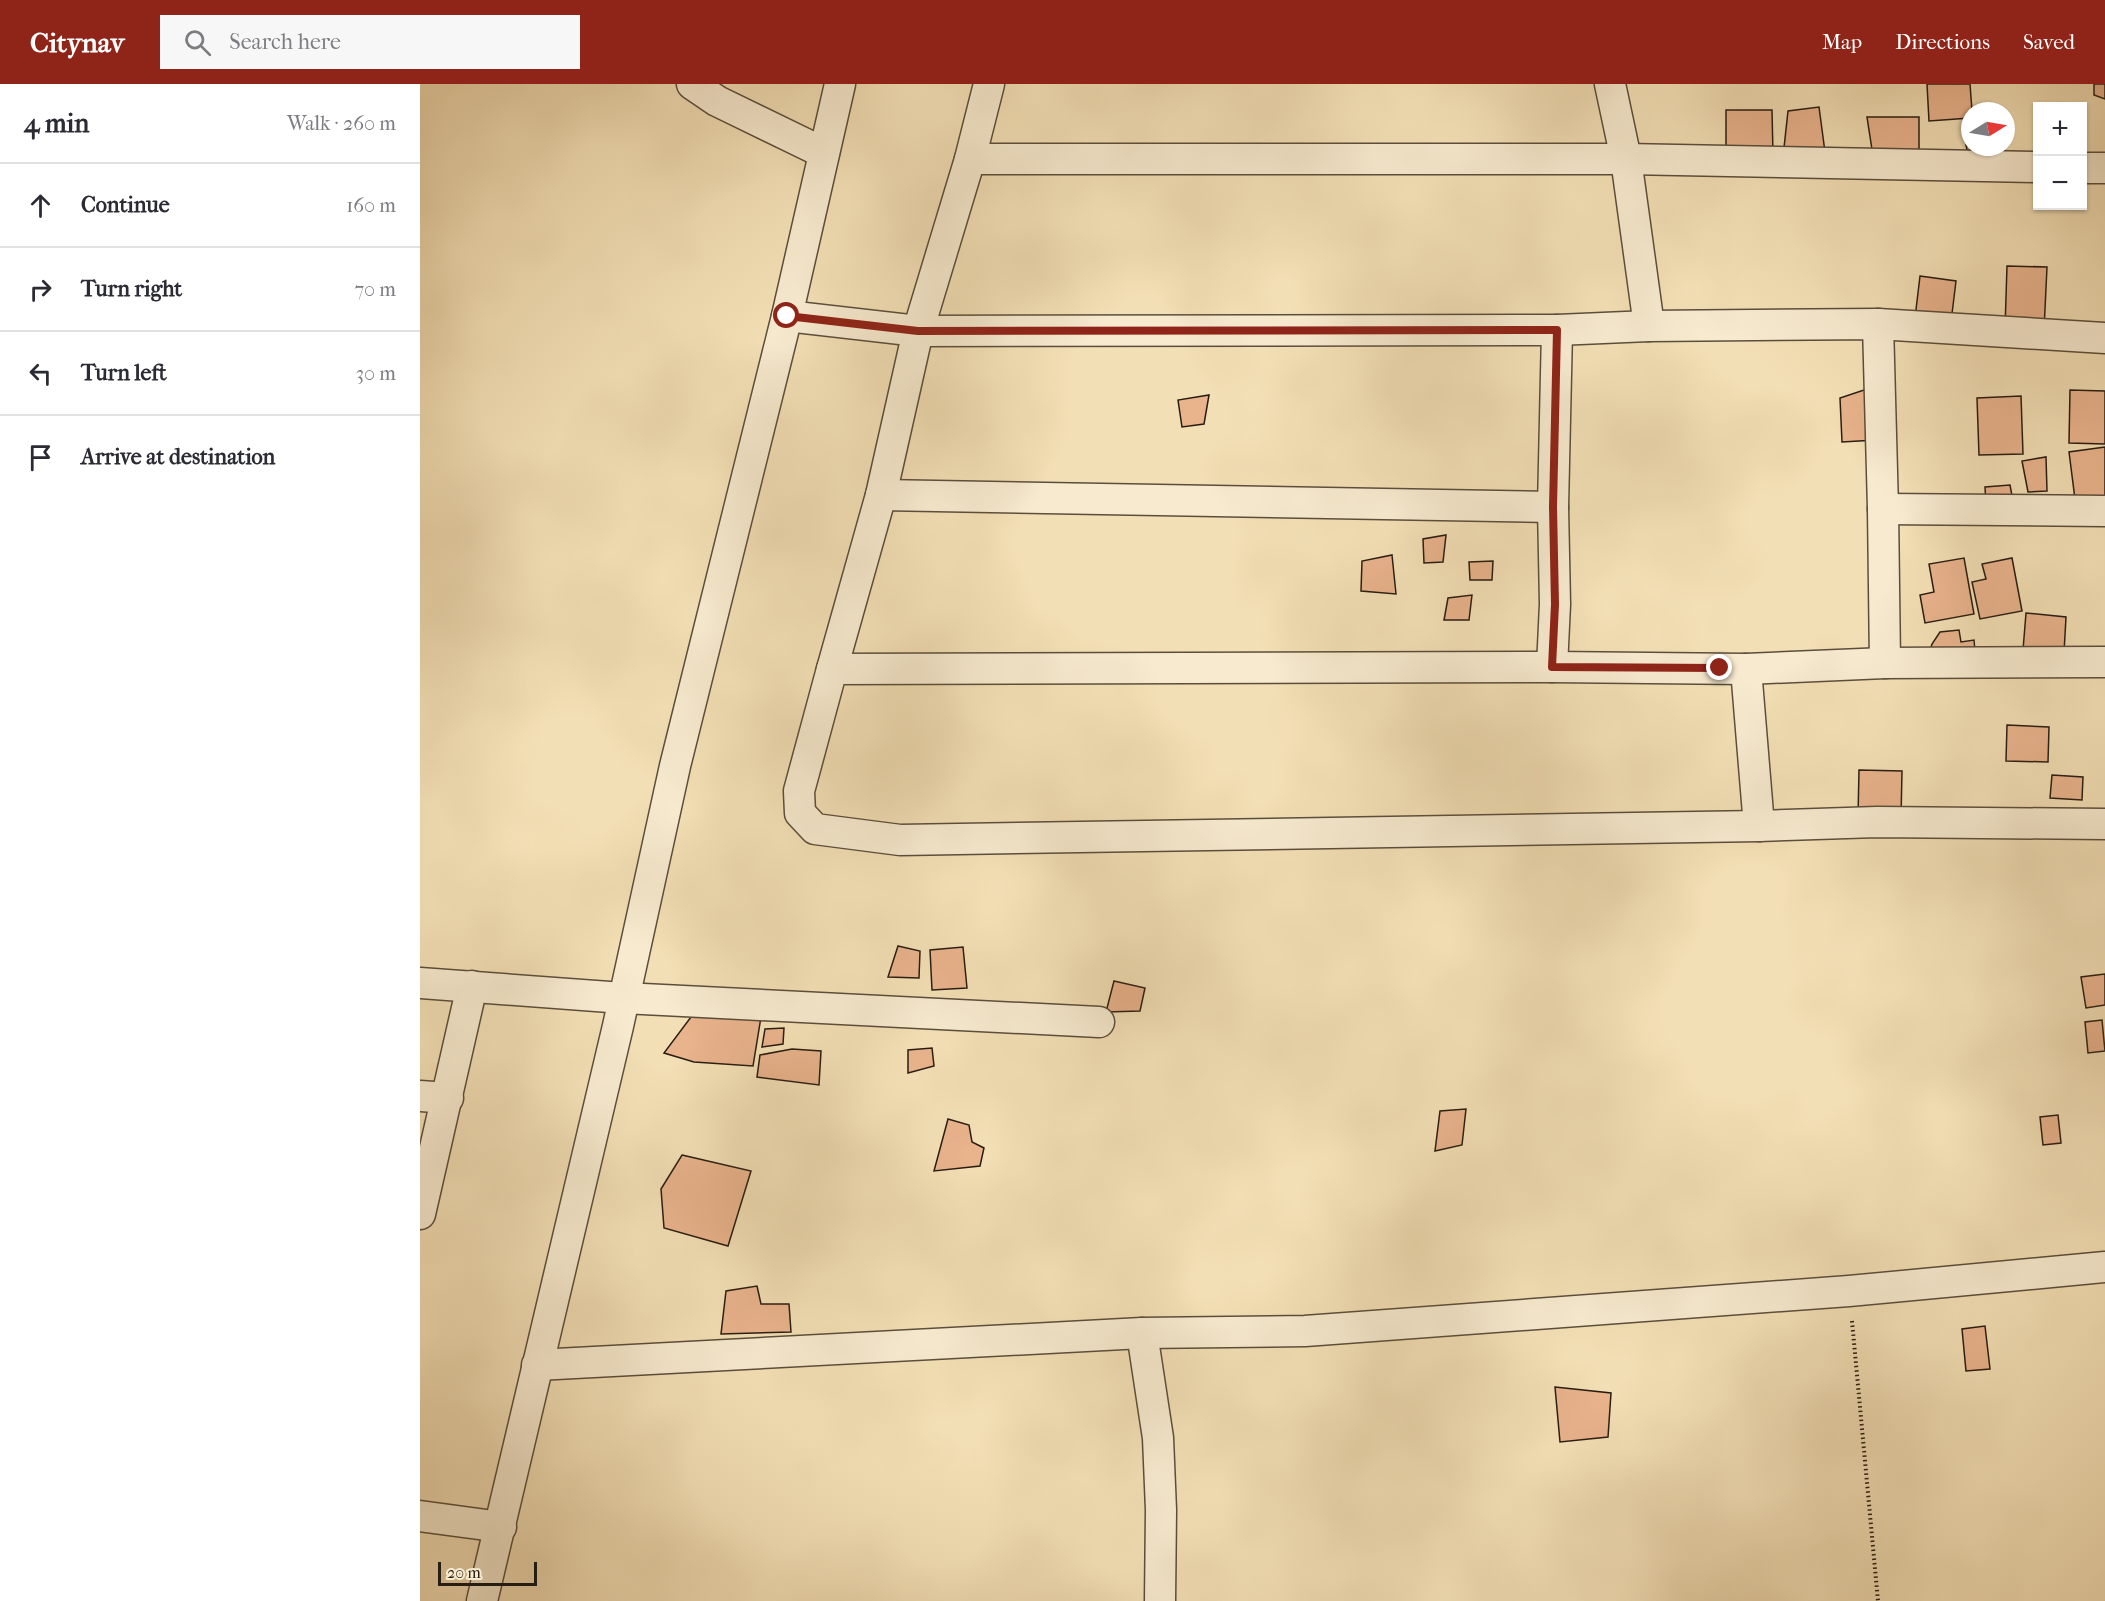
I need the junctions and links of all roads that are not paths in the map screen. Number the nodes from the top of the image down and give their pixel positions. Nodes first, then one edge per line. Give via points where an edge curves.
1 (692, 84) edge
2 (840, 84) edge
3 (989, 84) edge
4 (1610, 84) edge
5 (824, 153) junction
6 (970, 159) junction
7 (1626, 159) junction
8 (2033, 167) edge
9 (2087, 168) edge
10 (2105, 168) edge
11 (787, 316) junction
12 (1878, 324) junction
13 (1649, 326) junction
14 (1557, 330) junction
15 (918, 331) junction
16 (2105, 338) edge
17 (882, 495) junction
18 (1553, 507) junction
19 (1883, 509) junction
20 (2105, 511) edge
21 (1885, 663) junction
22 (2105, 663) edge
23 (1552, 667) junction
24 (832, 669) junction
25 (1746, 669) junction
26 (2105, 824) edge
27 (1759, 826) junction
28 (420, 983) edge
29 (472, 986) junction
30 (623, 998) junction
31 (1099, 1022) dead end
32 (434, 1097) edge
33 (420, 1214) edge
34 (2105, 1268) edge
35 (1142, 1333) junction
36 (537, 1365) junction
37 (420, 1516) edge
38 (501, 1527) junction
39 (482, 1601) edge
40 (1160, 1601) edge

1 - 5 street via 717,102
2 - 5 street
3 - 6 street
4 - 7 street
5 - 11 street
6 - 7 street
6 - 15 street
7 - 8 street
7 - 13 street
9 - 10 street
11 - 15 street
11 - 30 street via 675,766
12 - 13 street
12 - 16 street
12 - 19 street
13 - 14 street
14 - 15 street
14 - 18 street
15 - 17 street
17 - 18 street
17 - 24 street
18 - 23 street
19 - 20 street
19 - 21 street
21 - 22 street
21 - 25 street
23 - 24 street
23 - 25 street
24 - 27 street via 799,791 800,813 815,829 900,840
25 - 27 street
26 - 27 street via 1877,822
28 - 29 street
29 - 30 street
29 - 32 street
30 - 31 street
30 - 36 street
32 - 33 street
34 - 35 street via 1305,1331
35 - 36 street
35 - 40 street via 1158,1438
36 - 38 street
37 - 38 street
38 - 39 street

